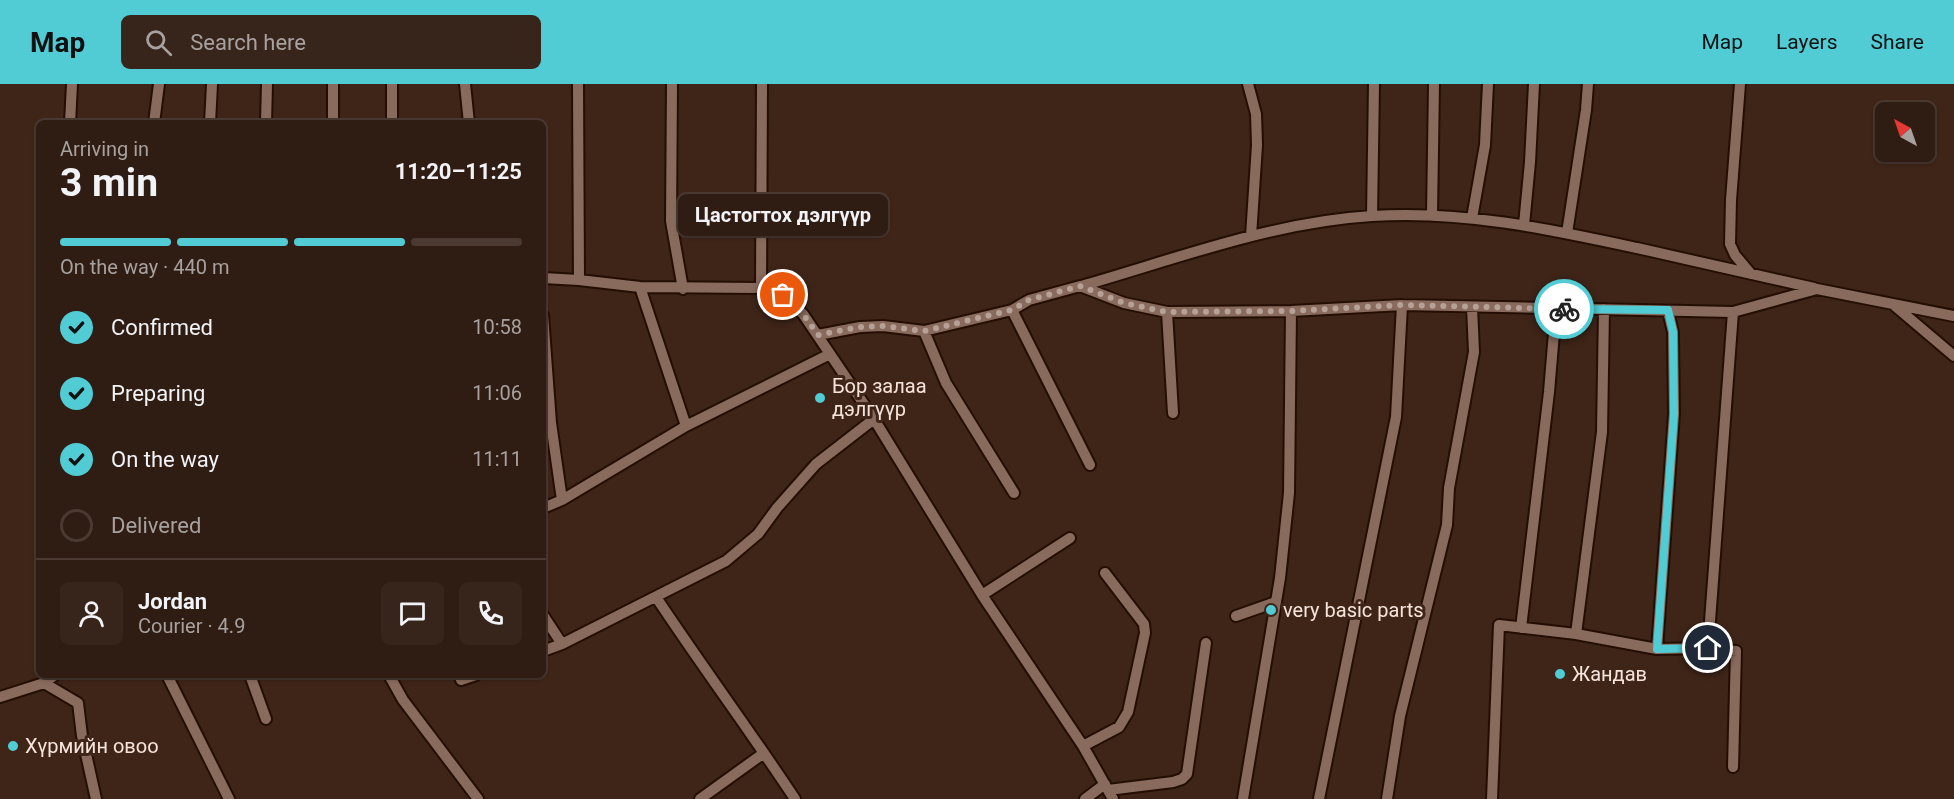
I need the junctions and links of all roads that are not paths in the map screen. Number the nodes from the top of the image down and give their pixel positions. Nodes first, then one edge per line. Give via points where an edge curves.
1 (72, 84) edge
2 (159, 84) edge
3 (212, 84) edge
4 (267, 84) edge
5 (333, 84) edge
6 (392, 84) edge
7 (465, 84) edge
8 (578, 84) edge
9 (672, 84) edge
10 (762, 84) edge
11 (1248, 84) edge
12 (1374, 84) edge
13 (1434, 84) edge
14 (1488, 84) edge
15 (1534, 84) edge
16 (1588, 84) edge
17 (1740, 84) edge
18 (70, 120) edge
19 (154, 120) edge
20 (210, 120) edge
21 (266, 120) edge
22 (333, 120) edge
23 (392, 120) edge
24 (468, 120) edge
25 (1432, 215) junction
26 (1372, 216) junction
27 (1472, 218) junction
28 (1524, 225) junction
29 (1567, 232) junction
30 (1251, 236) junction
31 (1751, 274) junction
32 (546, 278) edge
33 (579, 280) junction
34 (1080, 286) junction
35 (640, 287) junction
36 (761, 288) junction
37 (682, 289) junction
38 (1817, 289) junction
39 (1892, 304) junction
40 (1402, 305) junction
41 (1472, 307) junction
42 (1556, 309) junction
43 (1604, 309) junction
44 (1012, 310) junction
45 (1668, 310) junction
46 (1291, 311) junction
47 (1167, 312) junction
48 (1733, 312) junction
49 (1954, 316) edge
50 (924, 331) junction
51 (818, 335) junction
52 (830, 354) junction
53 (546, 356) edge
54 (1954, 356) edge
55 (1173, 413) dead end
56 (874, 419) junction
57 (686, 426) junction
58 (1090, 465) dead end
59 (1014, 493) dead end
60 (562, 500) junction
61 (546, 507) edge
62 (1070, 538) dead end
63 (1105, 573) dead end
64 (982, 595) junction
65 (656, 597) junction
66 (1276, 602) junction
67 (1236, 616) dead end
68 (546, 620) edge
69 (1521, 628) junction
70 (1576, 634) junction
71 (1206, 643) dead end
72 (562, 644) junction
73 (1708, 648) junction
74 (1657, 649) junction
75 (546, 650) edge
76 (51, 678) edge
77 (168, 678) edge
78 (251, 678) edge
79 (391, 678) edge
80 (44, 684) junction
81 (0, 697) edge
82 (266, 719) dead end
83 (1083, 746) junction
84 (764, 753) junction
85 (1733, 767) dead end
86 (1109, 791) edge
87 (96, 799) edge
88 (229, 799) edge
89 (478, 799) edge
90 (700, 799) edge
91 (795, 799) edge
92 (1084, 799) edge
93 (1243, 799) edge
94 (1319, 799) edge
95 (1387, 799) edge
96 (1492, 799) edge

1 - 18 street
2 - 19 street
3 - 20 street
4 - 21 street
5 - 22 street
6 - 23 street
7 - 24 street
8 - 33 street
9 - 37 street via 671,221
10 - 36 street
11 - 30 street via 1256,114 1257,145
12 - 26 street
13 - 25 street
14 - 27 street via 1485,145
15 - 28 street
16 - 29 street
17 - 31 street via 1730,244
25 - 26 street
25 - 27 street
26 - 30 street
27 - 28 street
28 - 29 street
29 - 31 street
30 - 34 street
31 - 38 street
32 - 33 street
33 - 35 street
34 - 44 street via 1029,300
34 - 47 street via 1124,303
35 - 37 street
35 - 57 street
36 - 37 street
36 - 51 street via 793,303
38 - 39 street
38 - 48 street
39 - 49 street
39 - 54 street
40 - 41 street
40 - 46 street
40 - 94 street via 1396,417
41 - 42 street
41 - 95 street via 1474,352 1449,488 1447,525 1400,716
42 - 43 street
42 - 69 street
43 - 45 street
43 - 70 street via 1602,432
44 - 50 street
44 - 58 street
45 - 48 street
45 - 74 street via 1673,332 1674,414
46 - 47 street
46 - 66 street via 1289,493
47 - 55 street
48 - 73 street
50 - 51 street via 883,326
50 - 59 street via 946,383
51 - 52 street
52 - 56 street
52 - 57 street
53 - 60 street
56 - 64 street
56 - 65 street via 816,464 758,534 726,561
57 - 60 street
60 - 61 street
62 - 64 street
63 - 83 street via 1144,624 1145,633 1128,712 1119,727
64 - 83 street
65 - 72 street
65 - 84 street
66 - 67 street
66 - 93 street
68 - 72 street
69 - 70 street
69 - 96 street via 1499,626
70 - 74 street
71 - 86 street via 1187,774 1173,782
72 - 75 street
73 - 74 street
73 - 85 street via 1736,651
76 - 80 street
77 - 88 street
78 - 82 street
79 - 89 street
80 - 81 street
80 - 87 street via 78,703
83 - 86 street
84 - 90 street
84 - 91 street
86 - 92 street

